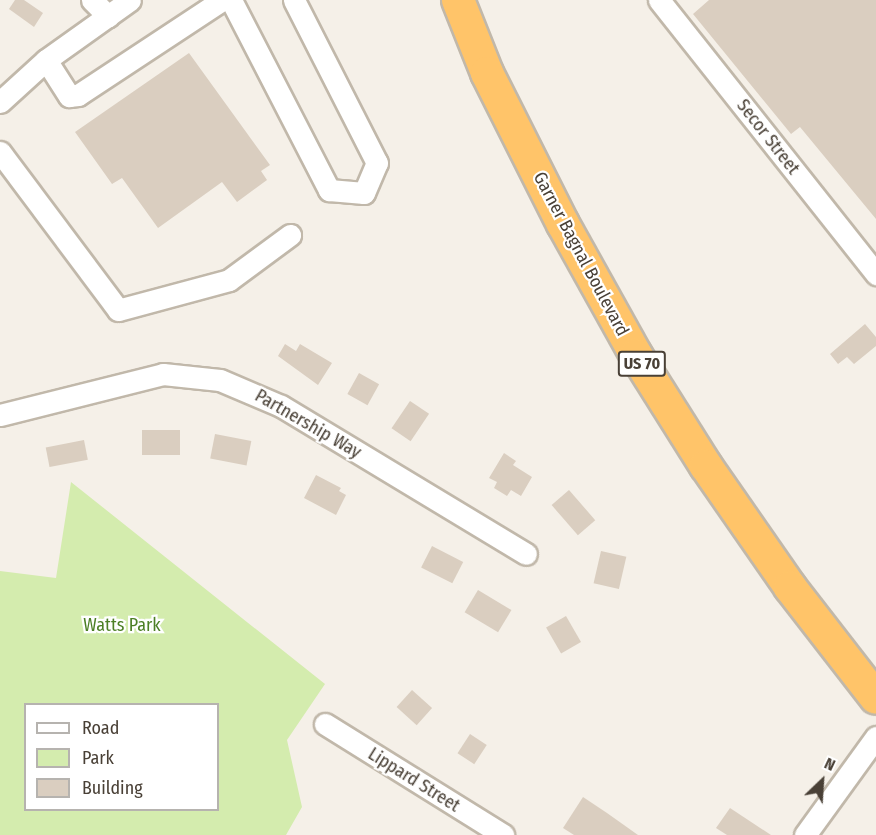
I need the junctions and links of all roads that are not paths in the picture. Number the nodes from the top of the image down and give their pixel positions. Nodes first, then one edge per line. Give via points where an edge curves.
1 (92, 0) edge
2 (130, 0) edge
3 (222, 0) edge
4 (231, 0) edge
5 (294, 0) edge
6 (458, 0) edge
7 (662, 1) edge
8 (108, 16) junction
9 (46, 60) junction
10 (0, 102) edge
11 (0, 152) edge
12 (290, 235) dead end
13 (876, 273) edge
14 (0, 415) edge
15 (526, 554) dead end
16 (876, 698) edge
17 (326, 724) dead end
18 (876, 737) edge
19 (503, 835) edge
20 (806, 835) edge

1 - 8 street
2 - 8 street
3 - 9 street via 78,95 69,96
4 - 5 street via 329,190 364,193 376,163
6 - 16 highway, Garner Bagnal Boulevard / US 70 via 487,73 542,184 636,355 706,466 790,587
7 - 13 street, Secor Street
8 - 9 street
9 - 10 street
11 - 12 street via 118,310 229,280
14 - 15 street, Partnership Way via 163,374 220,380 281,406
17 - 19 street, Lippard Street
18 - 20 street

